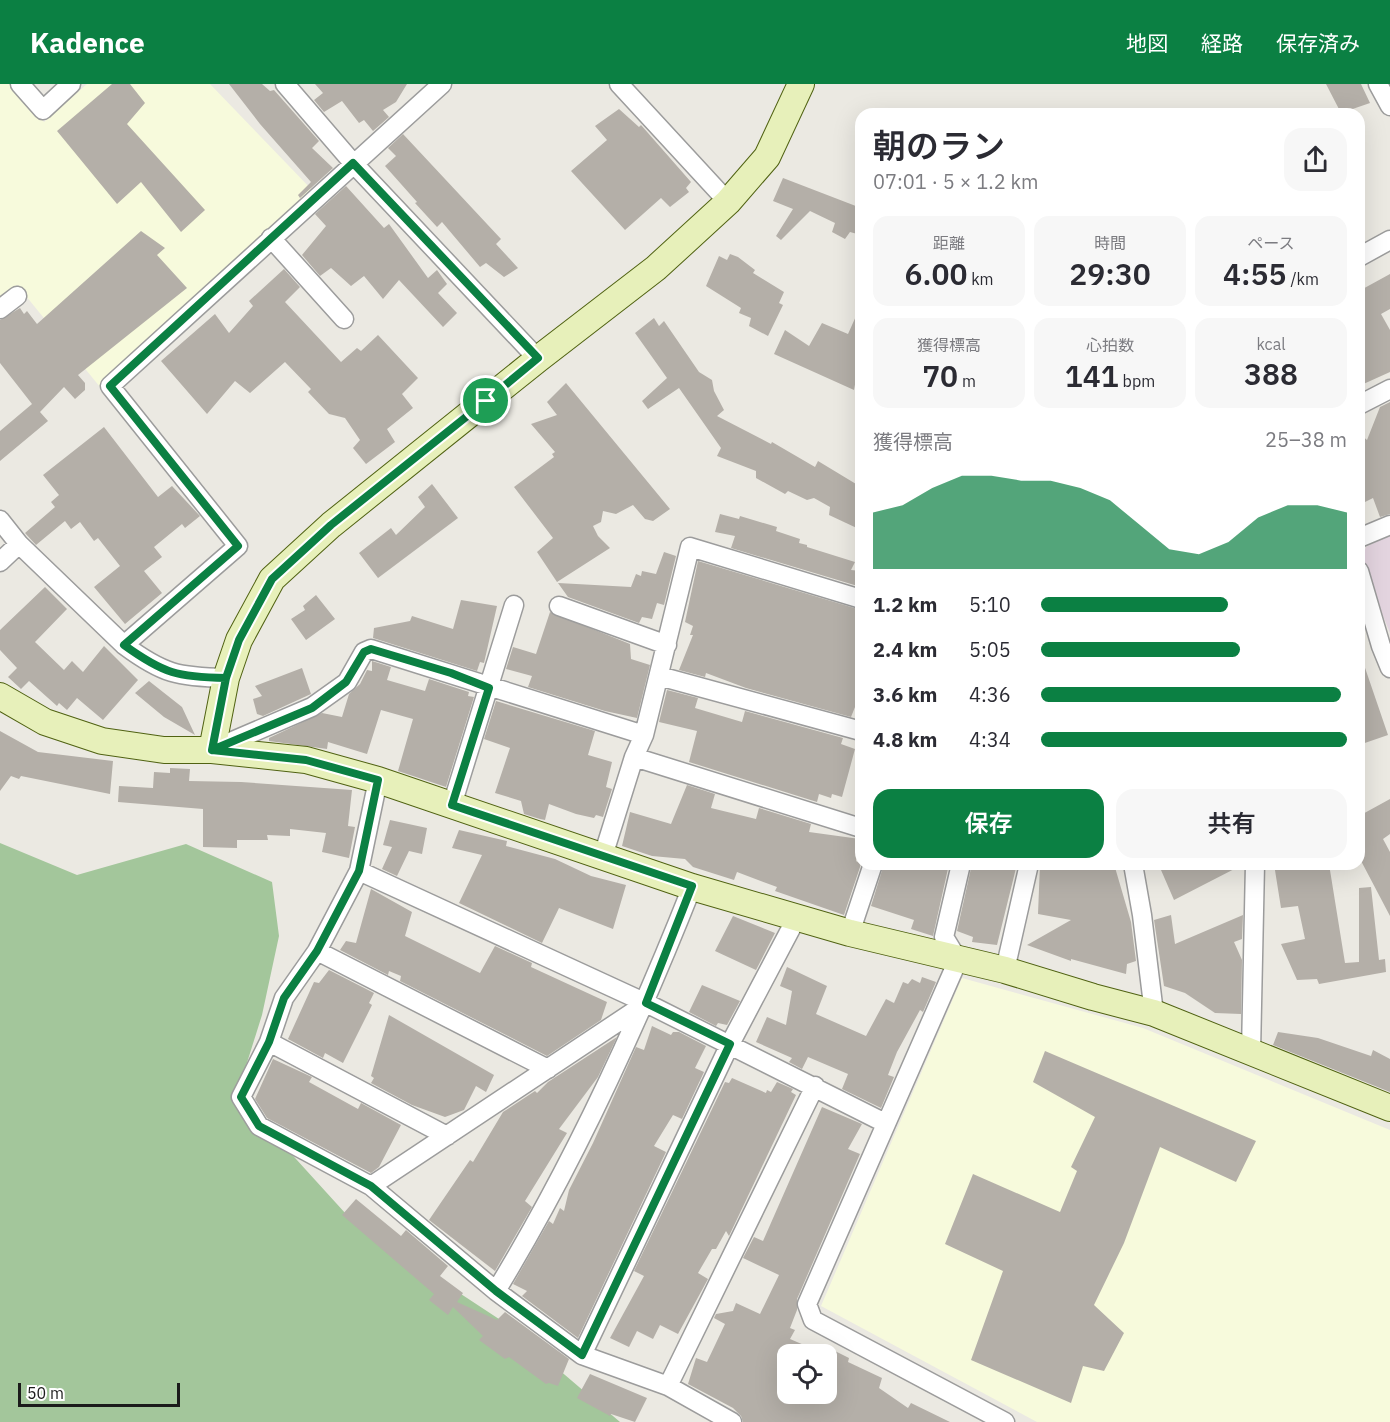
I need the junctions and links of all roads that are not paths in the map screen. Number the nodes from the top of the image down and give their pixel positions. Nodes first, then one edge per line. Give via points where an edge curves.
1 (20, 84) edge
2 (71, 84) edge
3 (285, 84) edge
4 (442, 84) edge
5 (619, 84) edge
6 (801, 84) edge
7 (353, 163) junction
8 (728, 202) junction
9 (271, 238) junction
10 (1390, 240) edge
11 (1365, 254) edge
12 (17, 296) dead end
13 (0, 309) edge
14 (344, 319) dead end
15 (538, 358) junction
16 (1390, 389) edge
17 (1365, 402) edge
18 (0, 520) edge
19 (1390, 525) edge
20 (1365, 535) edge
21 (19, 544) junction
22 (0, 562) edge
23 (1365, 591) edge
24 (855, 597) edge
25 (514, 605) dead end
26 (559, 606) dead end
27 (124, 645) junction
28 (667, 645) junction
29 (1390, 668) edge
30 (659, 676) junction
31 (226, 678) junction
32 (489, 688) junction
33 (0, 696) edge
34 (855, 729) edge
35 (644, 735) junction
36 (212, 750) junction
37 (634, 757) junction
38 (378, 780) junction
39 (452, 805) junction
40 (855, 826) edge
41 (603, 856) junction
42 (871, 870) edge
43 (959, 870) edge
44 (1028, 870) edge
45 (1134, 870) edge
46 (1256, 870) edge
47 (359, 871) junction
48 (692, 886) junction
49 (797, 917) junction
50 (850, 933) junction
51 (317, 951) junction
52 (958, 960) junction
53 (1005, 970) junction
54 (646, 1003) junction
55 (1154, 1013) junction
56 (269, 1042) junction
57 (730, 1044) junction
58 (1251, 1052) junction
59 (549, 1069) junction
60 (814, 1086) junction
61 (1390, 1108) edge
62 (885, 1123) junction
63 (447, 1136) junction
64 (371, 1186) junction
65 (496, 1291) junction
66 (582, 1355) junction
67 (668, 1386) junction
68 (732, 1422) edge
69 (1005, 1422) edge

1 - 2 street via 43,110
3 - 7 street
4 - 7 street
5 - 8 street
6 - 8 street via 767,157
7 - 9 street
7 - 15 street
8 - 15 street via 656,268
9 - 14 street
9 - 27 street via 110,386 238,546
10 - 11 street
12 - 13 street
15 - 31 street via 331,525 272,579 239,640
16 - 17 street
18 - 21 street
19 - 20 street
21 - 22 street
21 - 27 street
23 - 29 street
24 - 28 street via 690,547
25 - 32 street
26 - 28 street
27 - 31 street via 159,668 182,676
28 - 30 street
30 - 34 street
30 - 35 street
31 - 36 street
32 - 35 street
32 - 36 street via 371,649 364,652 346,682 312,708
32 - 39 street
33 - 36 street via 45,722 102,741 164,750
35 - 37 street
36 - 38 street via 306,760
37 - 40 street
37 - 41 street
38 - 39 street
38 - 47 street
39 - 41 street
41 - 48 street
42 - 50 street
43 - 52 street via 944,937
44 - 53 street
45 - 55 street
46 - 58 street
47 - 51 street
47 - 54 street
48 - 49 street
48 - 54 street
49 - 50 street
49 - 57 street
50 - 52 street
51 - 56 street via 284,998
51 - 59 street
52 - 53 street
52 - 62 street
53 - 55 street
54 - 57 street
54 - 59 street
54 - 65 street via 541,1218
55 - 58 street
56 - 63 street
56 - 64 street via 241,1097 259,1126
57 - 60 street
57 - 66 street
58 - 61 street
59 - 63 street
60 - 62 street
60 - 67 street
62 - 69 street via 807,1304 813,1320
63 - 64 street
64 - 65 street
65 - 66 street
66 - 67 street
67 - 68 street

